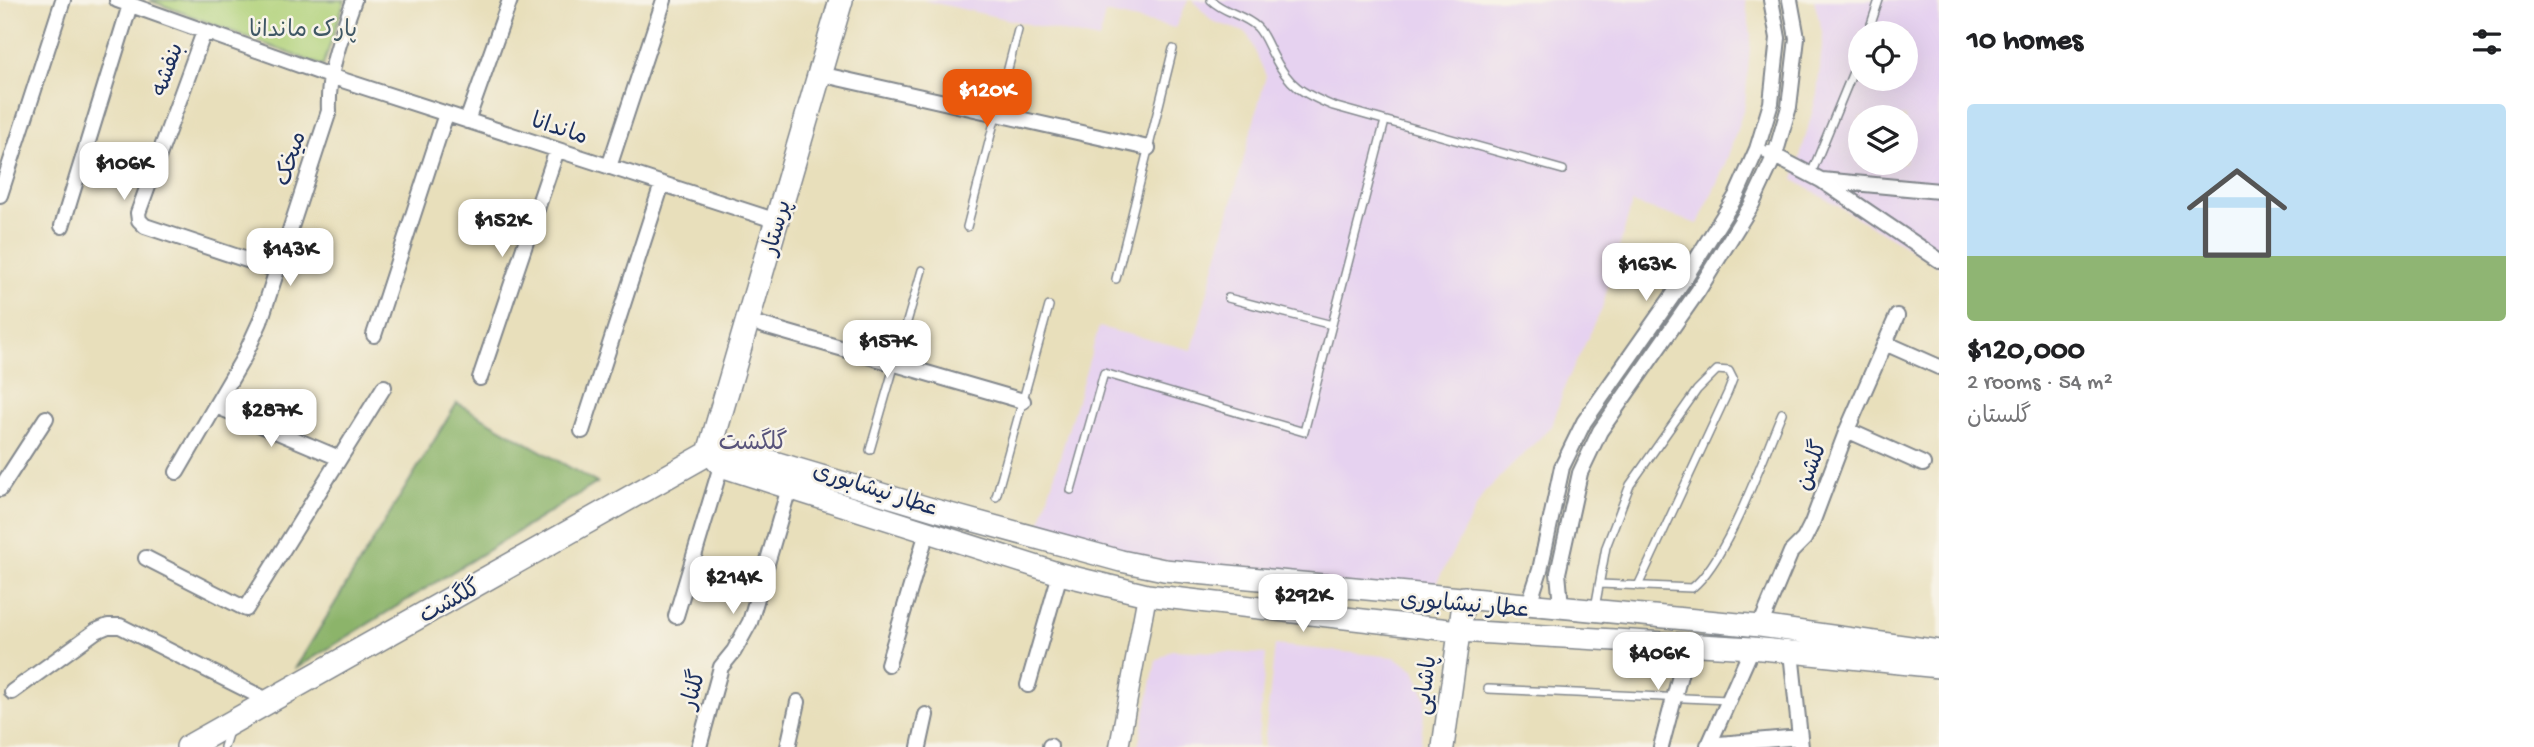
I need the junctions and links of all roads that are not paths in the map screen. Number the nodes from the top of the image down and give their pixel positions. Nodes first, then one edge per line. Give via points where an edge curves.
1 (64, 0) edge
2 (354, 0) edge
3 (510, 0) edge
4 (664, 0) edge
5 (841, 0) edge
6 (855, 0) edge
7 (1211, 0) edge
8 (1771, 0) edge
9 (1790, 0) edge
10 (1879, 0) edge
11 (123, 3) edge
12 (1872, 21) edge
13 (1018, 30) dead end
14 (204, 32) junction
15 (1173, 49) dead end
16 (330, 76) junction
17 (833, 77) junction
18 (1848, 88) edge
19 (446, 114) junction
20 (996, 114) junction
21 (467, 121) junction
22 (1385, 121) junction
23 (1148, 148) junction
24 (1757, 149) junction
25 (557, 150) junction
26 (1775, 155) junction
27 (609, 167) junction
28 (1563, 170) dead end
29 (1816, 177) junction
30 (663, 184) junction
31 (1939, 191) edge
32 (0, 195) edge
33 (777, 221) junction
34 (62, 226) dead end
35 (967, 227) dead end
36 (1939, 260) edge
37 (277, 270) junction
38 (922, 270) dead end
39 (1116, 279) dead end
40 (1228, 298) dead end
41 (1049, 306) dead end
42 (1897, 316) dead end
43 (761, 325) junction
44 (1332, 325) junction
45 (374, 335) dead end
46 (1885, 343) junction
47 (894, 363) junction
48 (1939, 367) edge
49 (480, 378) dead end
50 (384, 387) dead end
51 (1023, 401) junction
52 (216, 406) junction
53 (1782, 413) dead end
54 (46, 418) dead end
55 (1584, 422) junction
56 (1847, 430) junction
57 (582, 431) dead end
58 (1600, 431) junction
59 (870, 450) dead end
60 (719, 456) junction
61 (339, 458) junction
62 (1923, 464) dead end
63 (177, 472) dead end
64 (789, 488) junction
65 (0, 489) edge
66 (1071, 491) dead end
67 (996, 497) dead end
68 (927, 532) junction
69 (146, 558) dead end
70 (1060, 574) junction
71 (1600, 584) junction
72 (1638, 586) junction
73 (1147, 594) junction
74 (1464, 597) junction
75 (1529, 604) junction
76 (1561, 606) junction
77 (1594, 610) junction
78 (676, 616) dead end
79 (1760, 626) junction
80 (1458, 631) junction
81 (1688, 645) junction
82 (1752, 648) junction
83 (1939, 651) edge
84 (1791, 652) junction
85 (888, 664) dead end
86 (1939, 667) edge
87 (1028, 685) dead end
88 (1488, 689) dead end
89 (12, 692) dead end
90 (1674, 698) junction
91 (1729, 700) junction
92 (269, 701) junction
93 (798, 702) dead end
94 (926, 715) dead end
95 (231, 724) junction
96 (1800, 742) edge
97 (1708, 746) edge
98 (188, 747) edge
99 (223, 747) edge
100 (699, 747) edge
101 (788, 747) edge
102 (919, 747) edge
103 (1119, 747) edge
104 (1443, 747) edge
105 (1661, 747) edge

1 - 32 street
2 - 16 street
3 - 21 street
4 - 27 street
5 - 33 main road, پرستار
6 - 17 main road, پرستار
7 - 22 lane via 1260,29 1280,70 1301,92 1333,107
8 - 24 street via 1778,38 1771,103
9 - 26 street via 1797,38 1789,107
10 - 12 lane
11 - 14 street, ماندانا
11 - 34 street
13 - 20 lane
14 - 16 street, ماندانا
14 - 37 street, بنفشه via 139,220 145,226
15 - 23 lane
16 - 19 street, ماندانا
16 - 37 street, میخک via 328,111
17 - 20 street
17 - 43 main road, پرستار
18 - 29 lane
19 - 21 street, ماندانا
19 - 45 street
20 - 23 street
20 - 35 lane
21 - 25 street, ماندانا
22 - 28 lane
22 - 44 lane
23 - 39 lane
24 - 26 street
24 - 55 street via 1736,196 1683,281
25 - 27 street, ماندانا
25 - 49 street
26 - 29 street
26 - 58 street via 1752,204 1698,291
27 - 30 street, ماندانا
29 - 31 street
29 - 36 street
30 - 33 street, ماندانا
30 - 57 street
33 - 60 main road, پرستار
37 - 52 street, میخک via 260,322
38 - 47 lane
40 - 44 lane
41 - 51 lane
42 - 46 street, گلشن
43 - 47 street
43 - 60 main road, پرستار
44 - 66 lane via 1304,432 1104,373
46 - 48 street
46 - 56 street, گلشن
47 - 51 street
47 - 59 lane
50 - 61 street
51 - 67 lane
52 - 61 street
52 - 63 street, میخک
53 - 72 lane via 1728,538 1704,579 1692,588
54 - 65 street
55 - 58 street
55 - 75 street via 1562,467
56 - 62 street
56 - 79 street, گلشن via 1812,523 1791,552
58 - 76 street via 1577,485 1558,573
60 - 64 main road, عطار نیشابوری
60 - 74 main road, عطار نیشابوری via 1164,570
60 - 78 street
60 - 92 main road, گلگشت
61 - 69 street via 246,609
64 - 68 main road, عطار نیشابوری
64 - 100 street, گلنار via 750,622 721,667
68 - 70 main road, عطار نیشابوری
68 - 85 street
70 - 73 main road, عطار نیشابوری
70 - 87 street
71 - 72 lane
71 - 72 lane via 1606,547 1630,485 1697,390 1717,370 1729,372 1728,392
71 - 77 lane
73 - 80 main road, عطار نیشابوری
73 - 103 street
74 - 75 main road, عطار نیشابوری
74 - 80 main road, پاشایی
75 - 76 main road, عطار نیشابوری
76 - 77 main road, عطار نیشابوری
77 - 79 main road, عطار نیشابوری
79 - 83 main road, عطار نیشابوری
80 - 81 main road, عطار نیشابوری
80 - 104 main road, پاشایی
81 - 82 main road, عطار نیشابوری
81 - 90 street
82 - 84 main road, عطار نیشابوری
82 - 91 street
84 - 86 main road, عطار نیشابوری
84 - 96 street
88 - 90 lane
89 - 92 street via 96,631 120,626
90 - 91 lane
90 - 105 street
91 - 97 street
92 - 95 main road, گلگشت
93 - 101 street
94 - 102 street
95 - 98 main road, گلگشت
95 - 99 lane
96 - 97 street

